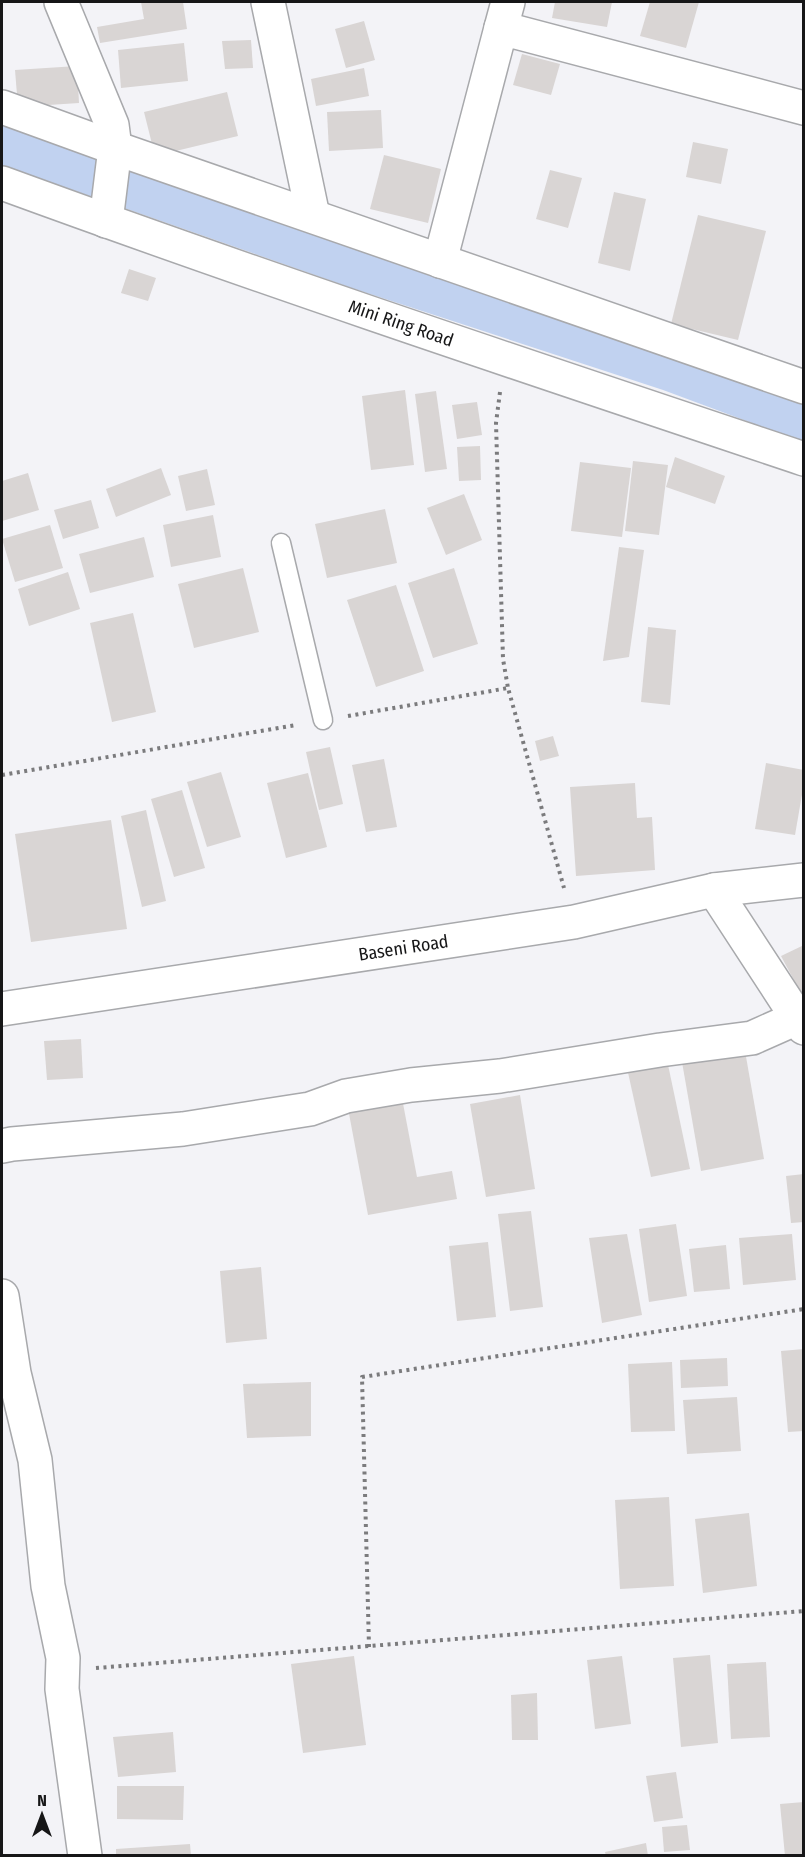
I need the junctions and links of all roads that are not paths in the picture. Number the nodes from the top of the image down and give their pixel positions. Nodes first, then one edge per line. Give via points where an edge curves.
1 (61, 2) edge
2 (268, 2) edge
3 (504, 15) edge
4 (2, 107) edge
5 (804, 108) edge
6 (114, 155) junction
7 (2, 183) edge
8 (107, 213) junction
9 (313, 216) junction
10 (440, 261) junction
11 (804, 387) edge
12 (804, 459) edge
13 (281, 543) dead end
14 (323, 720) road end
15 (804, 880) edge
16 (714, 890) junction
17 (2, 1009) edge
18 (800, 1023) edge
19 (2, 1146) edge
20 (2, 1296) edge
21 (86, 1856) edge

1 - 6 street via 112,125
2 - 9 street
3 - 5 street
3 - 10 street
4 - 6 street
6 - 8 street
6 - 9 street
7 - 8 street, Mini Ring Road
8 - 12 street, Mini Ring Road via 504,359
9 - 10 street
10 - 11 street
13 - 14 lane
15 - 16 street, Baseni Road
16 - 17 street, Baseni Road via 574,922
16 - 18 street
18 - 19 street via 752,1038 500,1076 411,1085 346,1096 310,1109 183,1129
20 - 21 street via 14,1373 35,1460 48,1586 63,1659 62,1689

